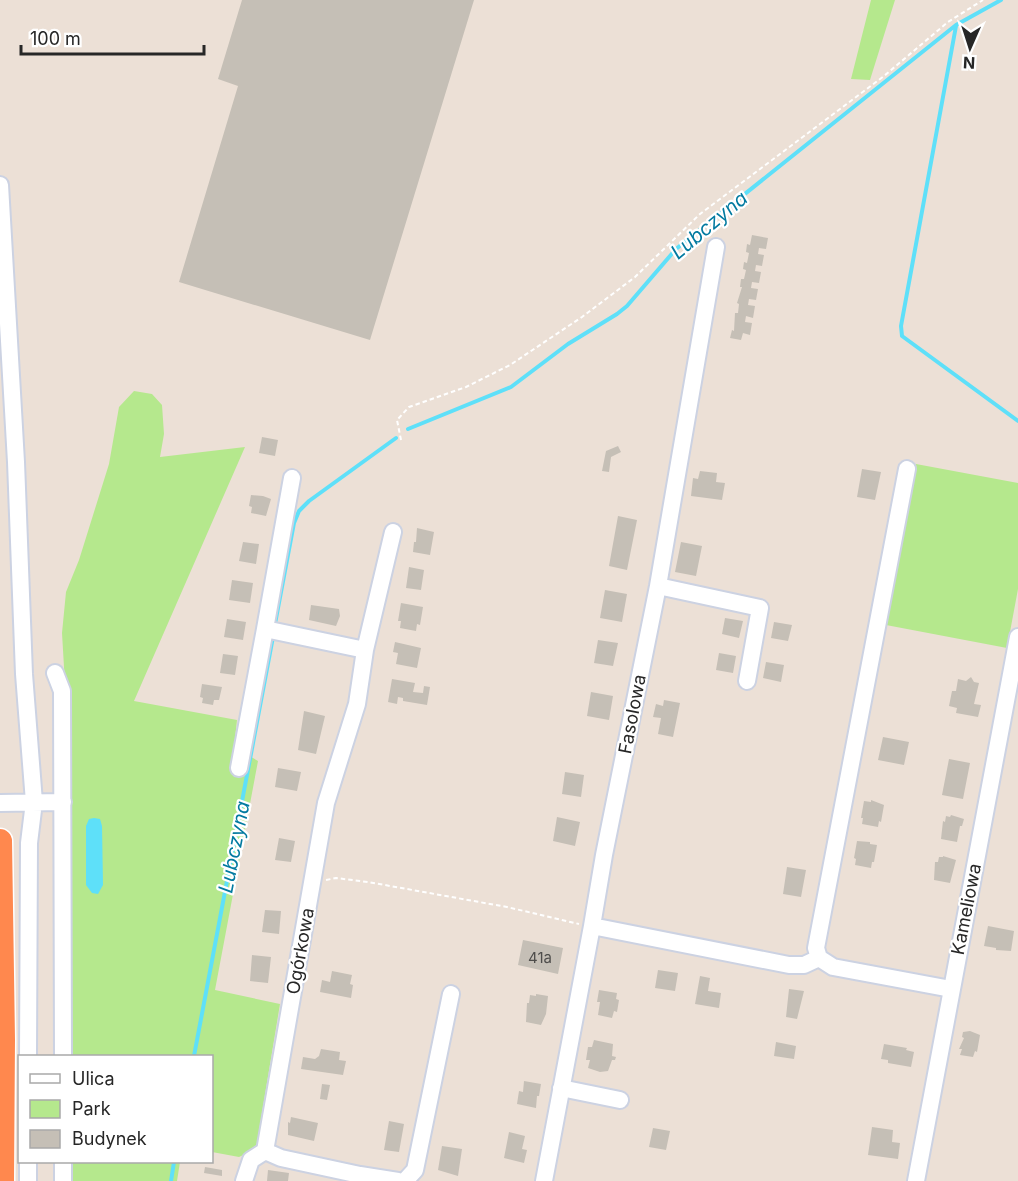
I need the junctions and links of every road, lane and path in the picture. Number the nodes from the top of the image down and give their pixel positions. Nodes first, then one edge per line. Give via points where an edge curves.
1 (984, 0) edge
2 (0, 185) edge
3 (716, 247) dead end
4 (401, 440) dead end
5 (907, 469) dead end
6 (292, 478) dead end
7 (393, 532) dead end
8 (658, 586) junction
9 (265, 629) junction
10 (1018, 637) edge
11 (365, 650) junction
12 (55, 673) dead end
13 (747, 681) dead end
14 (239, 768) dead end
15 (63, 801) junction
16 (34, 802) junction
17 (0, 803) edge
18 (0, 841) edge
19 (0, 871) edge
20 (312, 885) junction
21 (592, 926) junction
22 (819, 958) junction
23 (951, 989) junction
24 (451, 994) dead end
25 (28, 1055) edge
26 (63, 1055) edge
27 (561, 1088) junction
28 (620, 1100) dead end
29 (265, 1151) junction
30 (27, 1163) edge
31 (63, 1163) edge
32 (361, 1178) edge
33 (2, 1181) edge
34 (28, 1181) edge
35 (63, 1181) edge
36 (244, 1181) edge
37 (398, 1181) edge
38 (405, 1181) edge
39 (544, 1181) edge
40 (916, 1181) edge

1 - 4 path via 948,22 884,76 700,214 635,277 582,317 510,365 466,387 409,407 397,420
2 - 16 street
3 - 8 street, Fasolowa
5 - 22 street via 816,948
6 - 9 street
7 - 11 street, Ogórkowa
8 - 13 street via 760,608
8 - 21 street, Fasolowa
9 - 11 street
9 - 14 street
10 - 23 street, Kameliowa
11 - 20 street, Ogórkowa via 357,704 326,803
12 - 15 street via 62,691
15 - 16 street
15 - 26 street
16 - 17 street
16 - 25 street via 29,843
18 - 19 highway
19 - 33 highway
20 - 21 path via 336,878 368,882
20 - 29 street, Ogórkowa
21 - 22 street via 789,965 804,965
21 - 27 street, Fasolowa
22 - 23 street via 833,967
23 - 40 street, Kameliowa
24 - 38 street via 415,1170
27 - 28 street
27 - 39 street, Fasolowa
29 - 32 street
29 - 36 street via 251,1160
30 - 34 street
31 - 35 street
32 - 37 street

